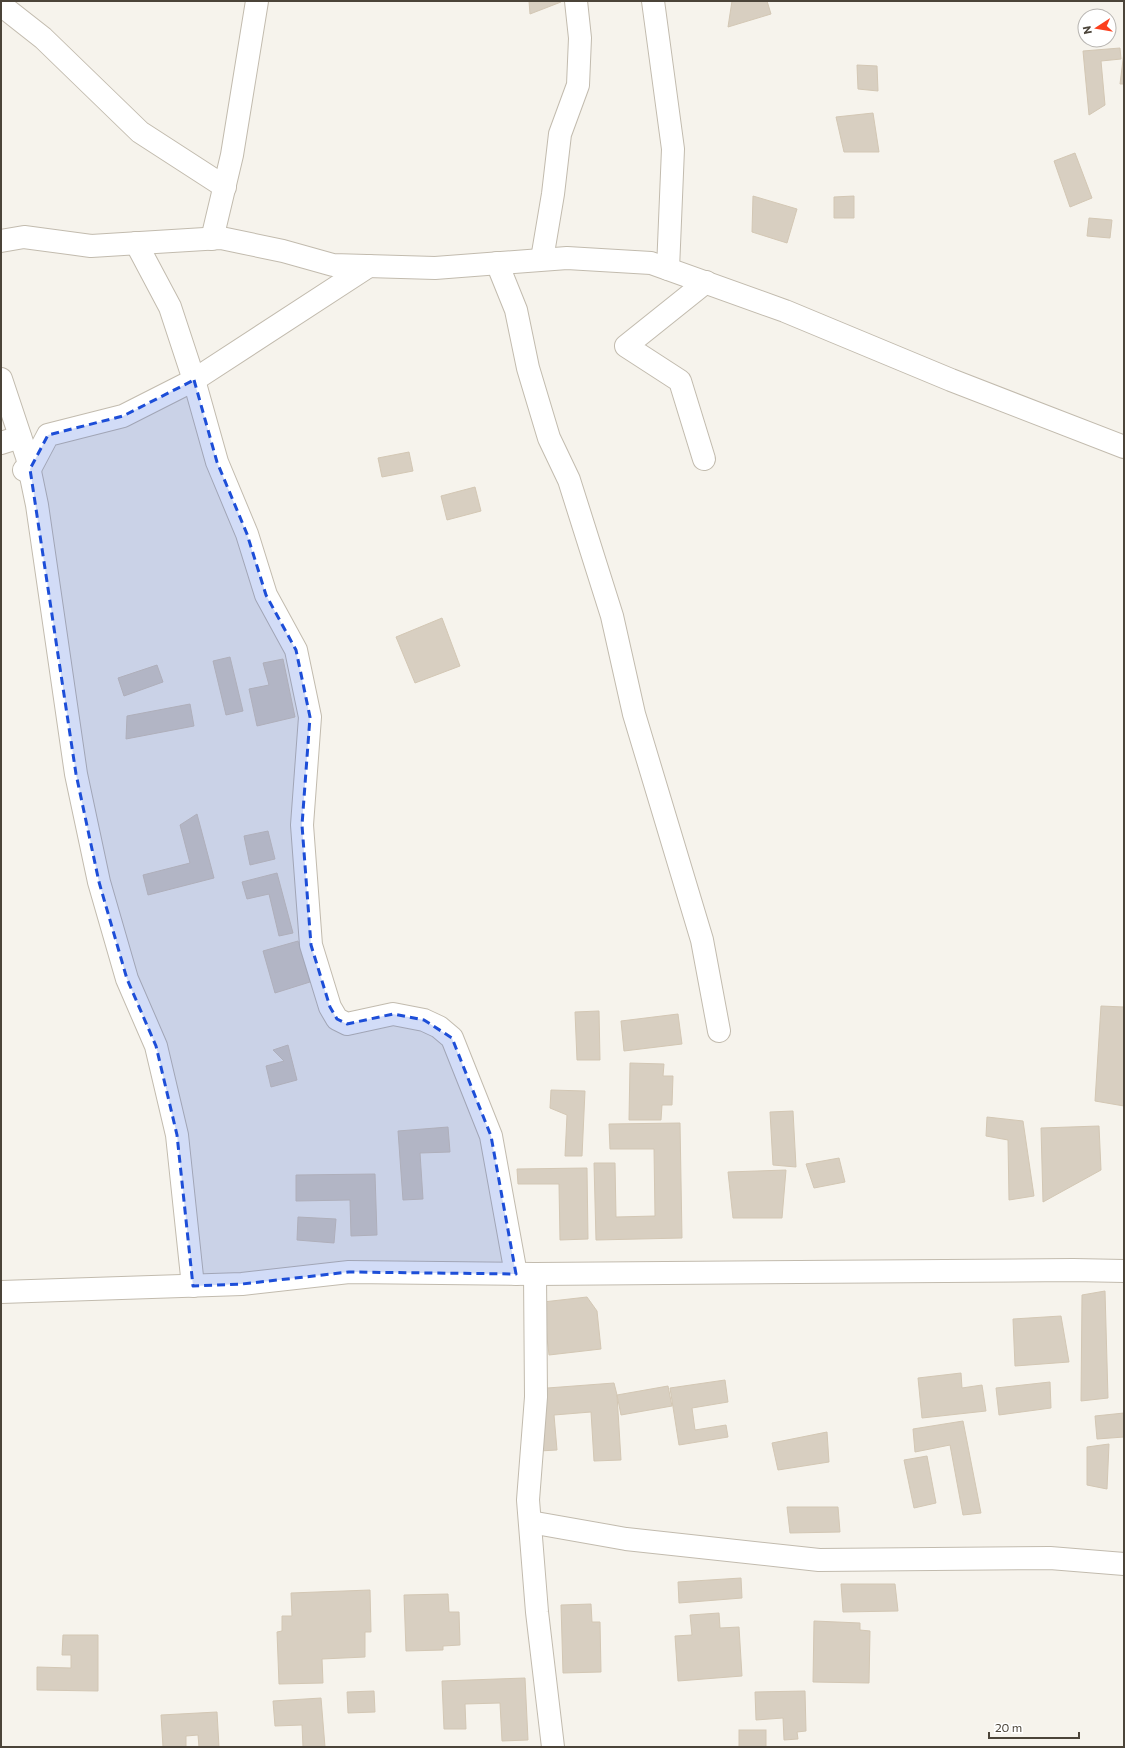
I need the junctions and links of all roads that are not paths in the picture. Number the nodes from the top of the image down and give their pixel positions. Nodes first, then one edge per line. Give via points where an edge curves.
1 (257, 1) edge
2 (576, 1) edge
3 (653, 1) edge
4 (1, 4) edge
5 (225, 187) junction
6 (212, 239) junction
7 (1, 241) edge
8 (136, 243) junction
9 (542, 259) junction
10 (497, 263) junction
11 (369, 266) junction
12 (668, 269) junction
13 (706, 282) junction
14 (1, 379) edge
15 (194, 380) junction
16 (11, 440) edge
17 (1124, 447) edge
18 (704, 459) dead end
19 (24, 470) junction
20 (719, 1031) dead end
21 (1124, 1271) edge
22 (526, 1274) junction
23 (193, 1286) junction
24 (1, 1292) edge
25 (530, 1522) junction
26 (1124, 1564) edge
27 (553, 1747) edge

1 - 5 street
2 - 9 street via 580,38 578,84 560,134
3 - 12 street via 673,149
4 - 5 street via 43,38 140,132
5 - 6 street
6 - 8 street
6 - 11 street via 221,238 283,251 332,265
7 - 8 street via 24,237 91,246
8 - 15 street via 170,307
9 - 10 street
9 - 12 street via 651,263
10 - 11 street via 435,268
10 - 20 street via 516,310 528,368 549,438 569,480 612,616 634,714 702,940
11 - 15 street
12 - 13 street
13 - 17 street via 786,311 951,380
13 - 18 street via 626,346 680,381
14 - 16 street
15 - 19 street via 123,416 48,435
15 - 22 street via 218,462 247,534 266,596 298,657 310,716 302,825 310,945 330,1007 337,1019 347,1024 393,1014 424,1020 439,1027 452,1038 491,1136
16 - 19 street
19 - 23 street via 37,505 76,774 101,890 127,979 156,1046 177,1135
21 - 22 street
22 - 23 street via 349,1272 242,1284
22 - 25 street via 536,1397 528,1500
23 - 24 street
25 - 26 street via 626,1539 819,1560 1050,1558
25 - 27 street

